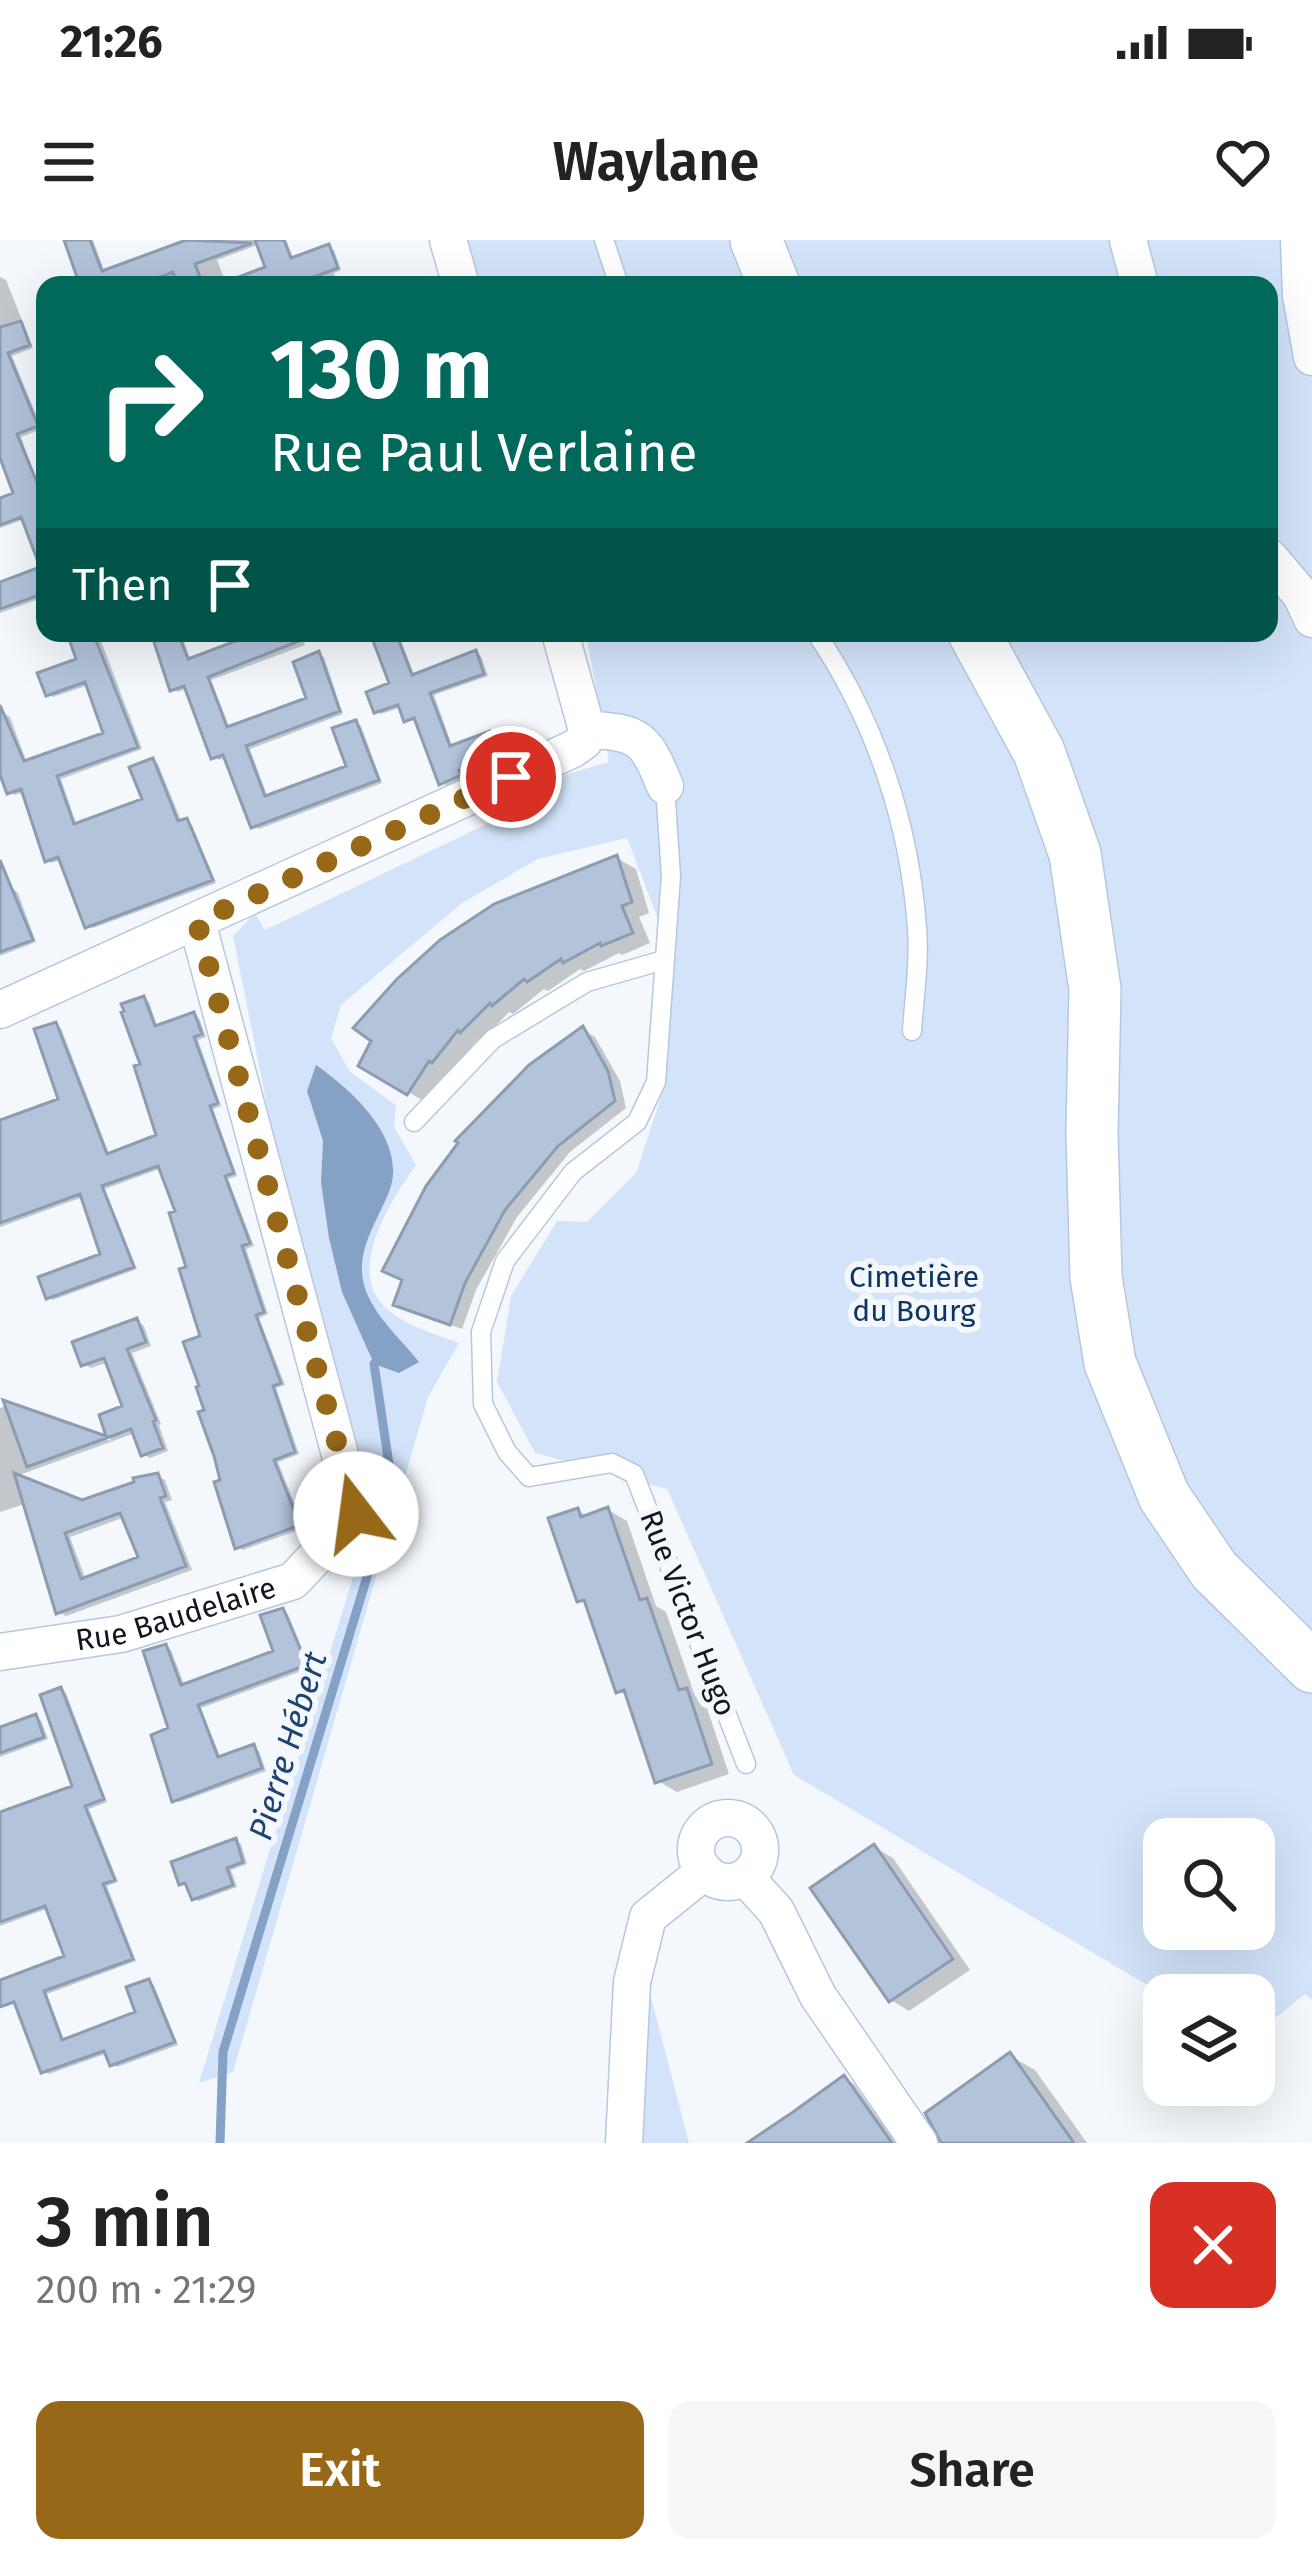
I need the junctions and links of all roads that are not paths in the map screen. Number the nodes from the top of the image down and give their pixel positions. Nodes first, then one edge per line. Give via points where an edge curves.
1 (448, 240) edge
2 (604, 240) edge
3 (756, 240) edge
4 (1128, 240) edge
5 (1299, 240) edge
6 (458, 276) edge
7 (616, 276) edge
8 (770, 276) edge
9 (1138, 276) edge
10 (1312, 357) edge
11 (1278, 568) edge
12 (1312, 619) edge
13 (563, 642) edge
14 (821, 642) edge
15 (979, 642) edge
16 (587, 730) junction
17 (665, 786) joint
18 (197, 922) junction
19 (664, 960) junction
20 (0, 1010) edge
21 (912, 1031) dead end
22 (414, 1122) dead end
23 (0, 1652) edge
24 (1312, 1667) edge
25 (746, 1764) dead end
26 (705, 1871) junction
27 (745, 1877) junction
28 (625, 2143) edge
29 (919, 2143) edge

1 - 6 street
2 - 7 lane
3 - 8 main road
4 - 9 street
5 - 10 street
11 - 12 street
13 - 16 street
14 - 21 lane via 897,806 918,934
15 - 24 main road via 1039,752 1075,854 1095,989 1096,1277 1111,1364 1164,1496 1214,1570
16 - 17 street via 632,736 649,747
16 - 18 street via 573,749
17 - 19 lane, Rue Victor Hugo via 671,876
18 - 20 street
18 - 23 street, Rue Baudelaire via 356,1514 293,1581 121,1634
19 - 22 lane via 586,982 493,1040
19 - 25 lane, Rue Victor Hugo via 656,1082 637,1122 573,1172 506,1261 481,1332 483,1405 529,1477 613,1463 634,1474
26 - 27 street via 727,1882
26 - 27 street via 700,1835 733,1818 754,1832 760,1848
26 - 28 street via 648,1917 632,1982
27 - 29 street via 776,1911 818,1996

